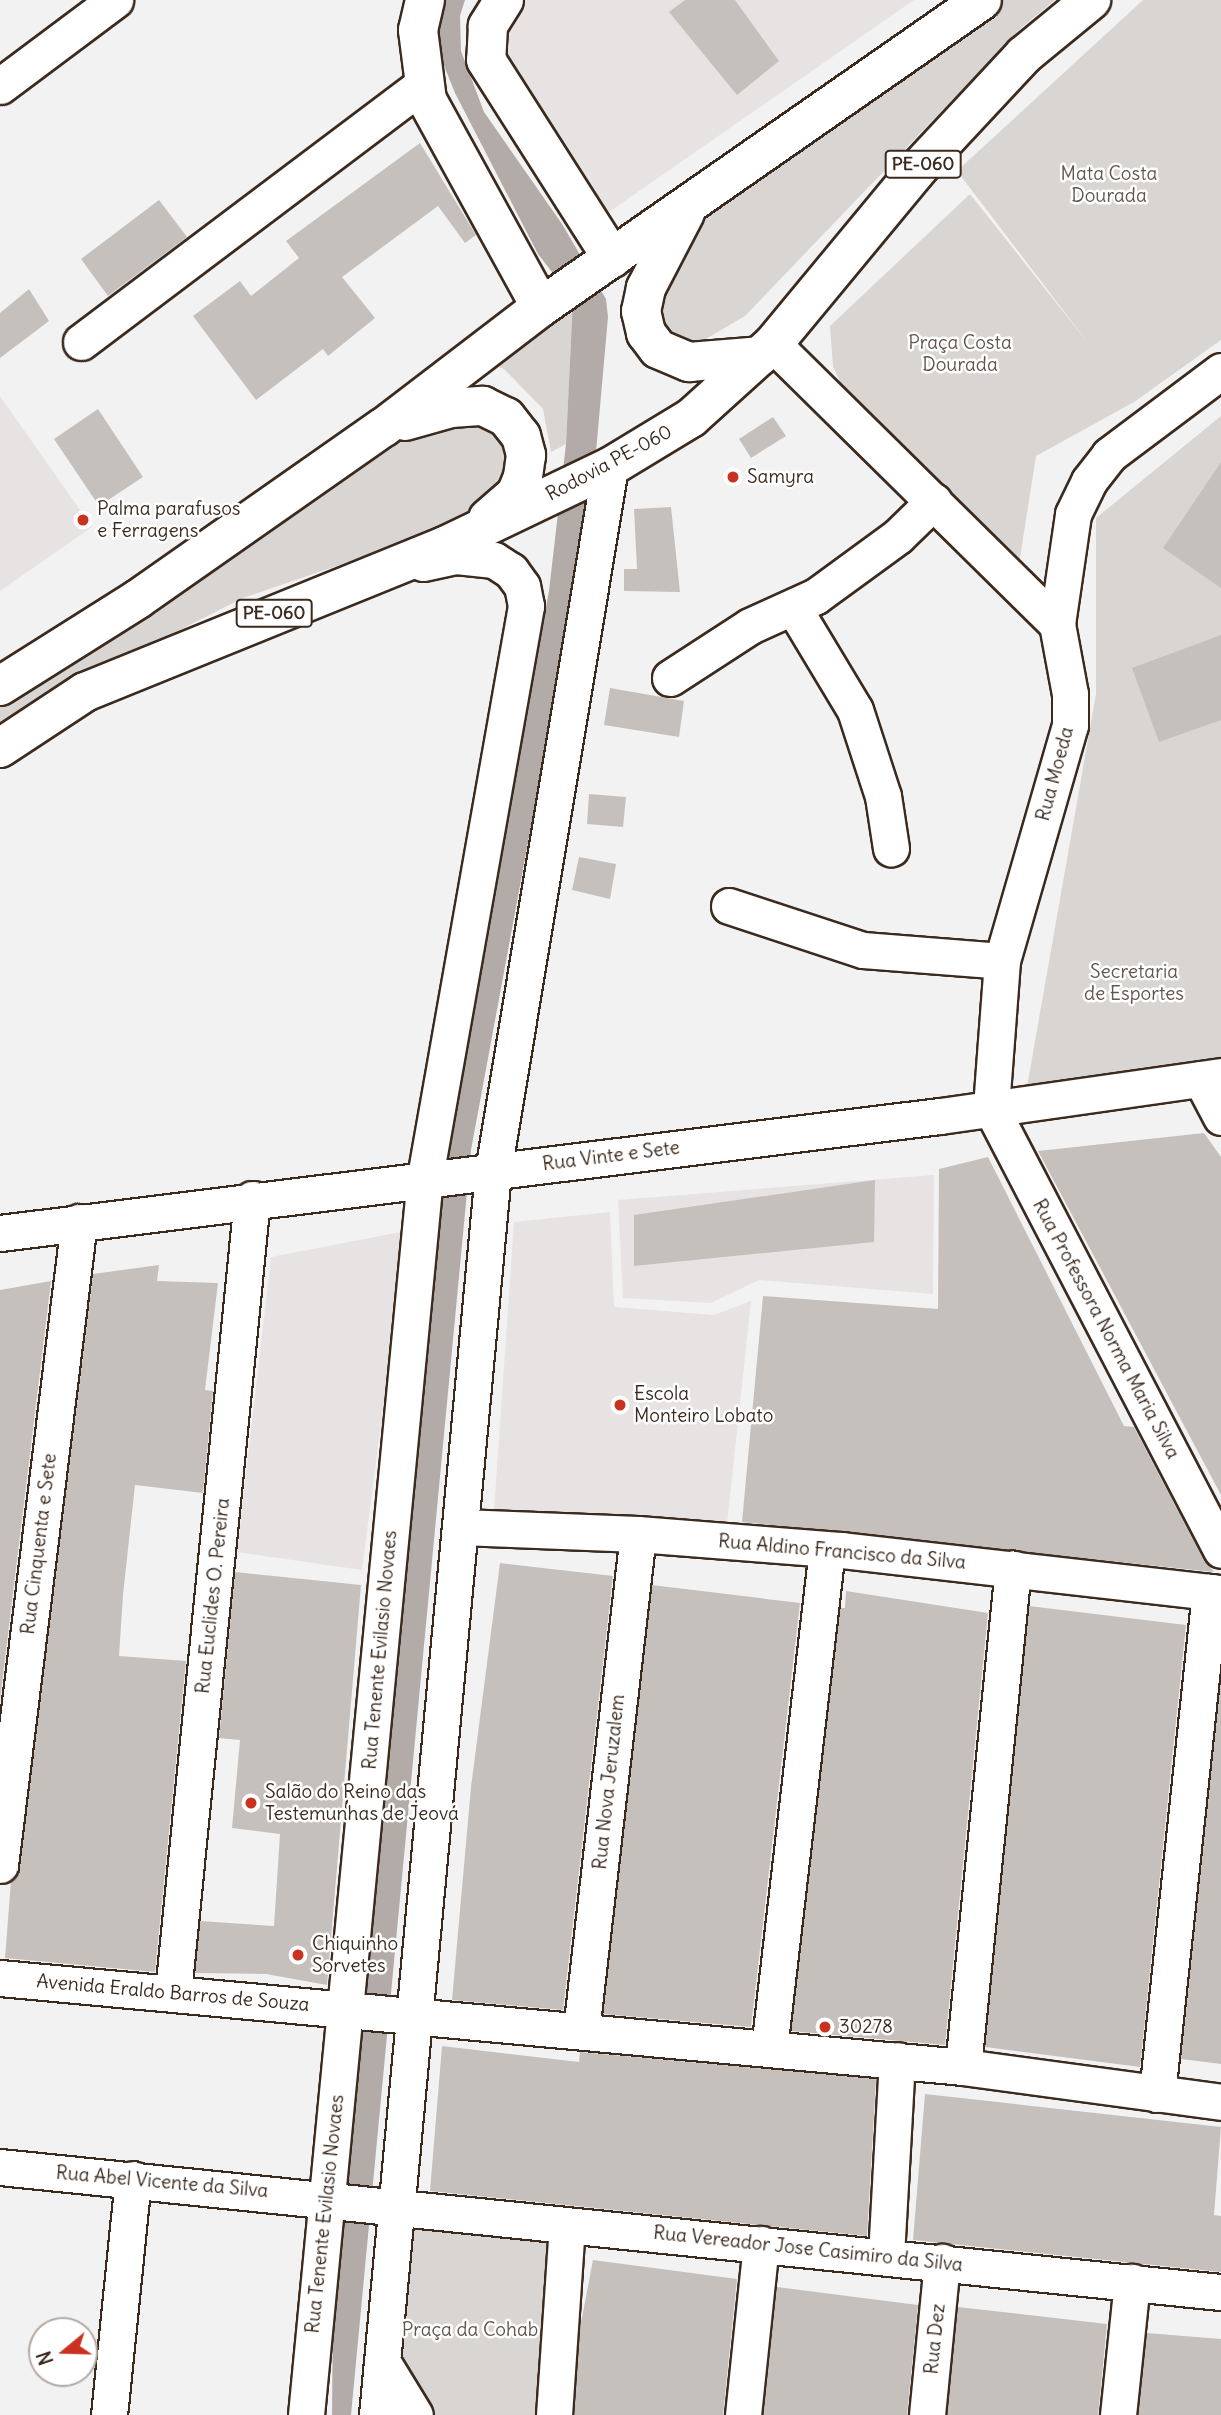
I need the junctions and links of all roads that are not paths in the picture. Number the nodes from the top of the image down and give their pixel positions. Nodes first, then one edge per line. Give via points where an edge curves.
1 (115, 0) edge
2 (425, 0) edge
3 (504, 0) edge
4 (982, 0) edge
5 (1091, 0) edge
6 (423, 84) junction
7 (0, 86) edge
8 (688, 208) junction
9 (603, 263) junction
10 (551, 300) junction
11 (81, 342) dead end
12 (766, 350) junction
13 (1221, 371) edge
14 (384, 427) junction
15 (604, 470) junction
16 (934, 501) junction
17 (444, 546) junction
18 (382, 570) junction
19 (793, 607) junction
20 (1057, 624) junction
21 (670, 678) dead end
22 (0, 686) edge
23 (0, 748) edge
24 (891, 848) dead end
25 (729, 906) dead end
26 (1002, 961) junction
27 (1211, 1078) edge
28 (990, 1108) junction
29 (1221, 1117) edge
30 (483, 1172) junction
31 (430, 1177) junction
32 (253, 1199) junction
33 (79, 1222) junction
34 (0, 1233) edge
35 (461, 1527) junction
36 (638, 1534) junction
37 (827, 1549) junction
38 (1221, 1550) edge
39 (1013, 1568) junction
40 (1216, 1592) edge
41 (0, 1866) edge
42 (0, 1978) edge
43 (173, 1993) junction
44 (350, 2008) junction
45 (402, 2014) junction
46 (581, 2031) junction
47 (769, 2049) junction
48 (897, 2060) junction
49 (963, 2067) junction
50 (1157, 2094) junction
51 (1221, 2102) edge
52 (0, 2167) edge
53 (133, 2179) junction
54 (330, 2198) junction
55 (384, 2206) junction
56 (567, 2224) junction
57 (761, 2244) junction
58 (886, 2256) junction
59 (942, 2262) junction
60 (1132, 2282) junction
61 (1221, 2291) edge
62 (382, 2361) junction
63 (109, 2415) edge
64 (306, 2415) edge
65 (377, 2415) edge
66 (415, 2415) edge
67 (554, 2415) edge
68 (743, 2415) edge
69 (927, 2415) edge
70 (1118, 2415) edge

1 - 7 street
2 - 6 main road via 418,30
3 - 9 main road via 488,26 486,60
4 - 8 main road
5 - 12 main road, Rodovia PE-060 / PE-060 via 1024,55 979,103
6 - 10 main road via 450,145
6 - 11 street
8 - 9 main road
8 - 12 main road via 646,288 641,311 646,333 658,349 689,362
9 - 10 main road
10 - 14 main road
12 - 15 main road, Rodovia PE-060 / PE-060 via 691,418
12 - 16 street
13 - 20 street, Rua Moeda via 1110,455 1089,481 1073,514
14 - 17 main road via 451,408 483,406 506,417 521,436 526,455 516,494 502,509
14 - 22 main road
15 - 17 main road, Rodovia PE-060 / PE-060
15 - 30 street
16 - 19 street via 898,536
16 - 20 street
17 - 18 main road, Rodovia PE-060 / PE-060
18 - 23 main road, Rodovia PE-060 / PE-060 via 85,692
18 - 31 street, Rua Tenente Evilasio Novaes via 456,556 494,560 511,571 522,586 526,606
19 - 21 street via 750,626
19 - 24 street via 855,710 883,796
20 - 26 street, Rua Moeda via 1070,694 1069,725
25 - 26 street via 863,950
26 - 28 street, Rua Moeda
27 - 28 street, Rua Vinte e Sete
27 - 29 street
28 - 30 street, Rua Vinte e Sete
28 - 38 street, Rua Professora Norma Maria Silva
30 - 31 street, Rua Vinte e Sete
30 - 35 street
31 - 32 street, Rua Vinte e Sete
31 - 44 street, Rua Tenente Evilasio Novaes
32 - 33 street, Rua Vinte e Sete
32 - 43 street, Rua Euclides O. Pereira
33 - 34 street, Rua Vinte e Sete
33 - 41 street, Rua Cinquenta e Sete
35 - 36 street, Rua Aldino Francisco da Silva
35 - 45 street
36 - 37 street, Rua Aldino Francisco da Silva
36 - 46 street, Rua Nova Jeruzalem
37 - 39 street, Rua Aldino Francisco da Silva
37 - 47 street
39 - 40 street, Rua Aldino Francisco da Silva
39 - 49 street
40 - 50 street
42 - 43 street, Avenida Eraldo Barros de Souza
43 - 44 street, Avenida Eraldo Barros de Souza
44 - 45 street, Avenida Eraldo Barros de Souza
44 - 54 street, Rua Tenente Evilasio Novaes
45 - 46 street, Avenida Eraldo Barros de Souza
45 - 55 street
46 - 47 street, Avenida Eraldo Barros de Souza
47 - 48 street
48 - 49 street
48 - 58 street
49 - 50 street
50 - 51 street
52 - 53 street, Rua Abel Vicente da Silva
53 - 54 street, Rua Abel Vicente da Silva
53 - 63 street
54 - 55 street, Rua Abel Vicente da Silva
54 - 64 street, Rua Tenente Evilasio Novaes
55 - 56 street, Rua Vereador Jose Casimiro da Silva
55 - 62 street
56 - 57 street, Rua Vereador Jose Casimiro da Silva
56 - 67 street
57 - 58 street, Rua Vereador Jose Casimiro da Silva
57 - 68 street
58 - 59 street, Rua Vereador Jose Casimiro da Silva
59 - 60 street, Rua Vereador Jose Casimiro da Silva
59 - 69 street, Rua Dez
60 - 61 street, Rua Vereador Jose Casimiro da Silva
60 - 70 street
62 - 65 street
62 - 66 street

